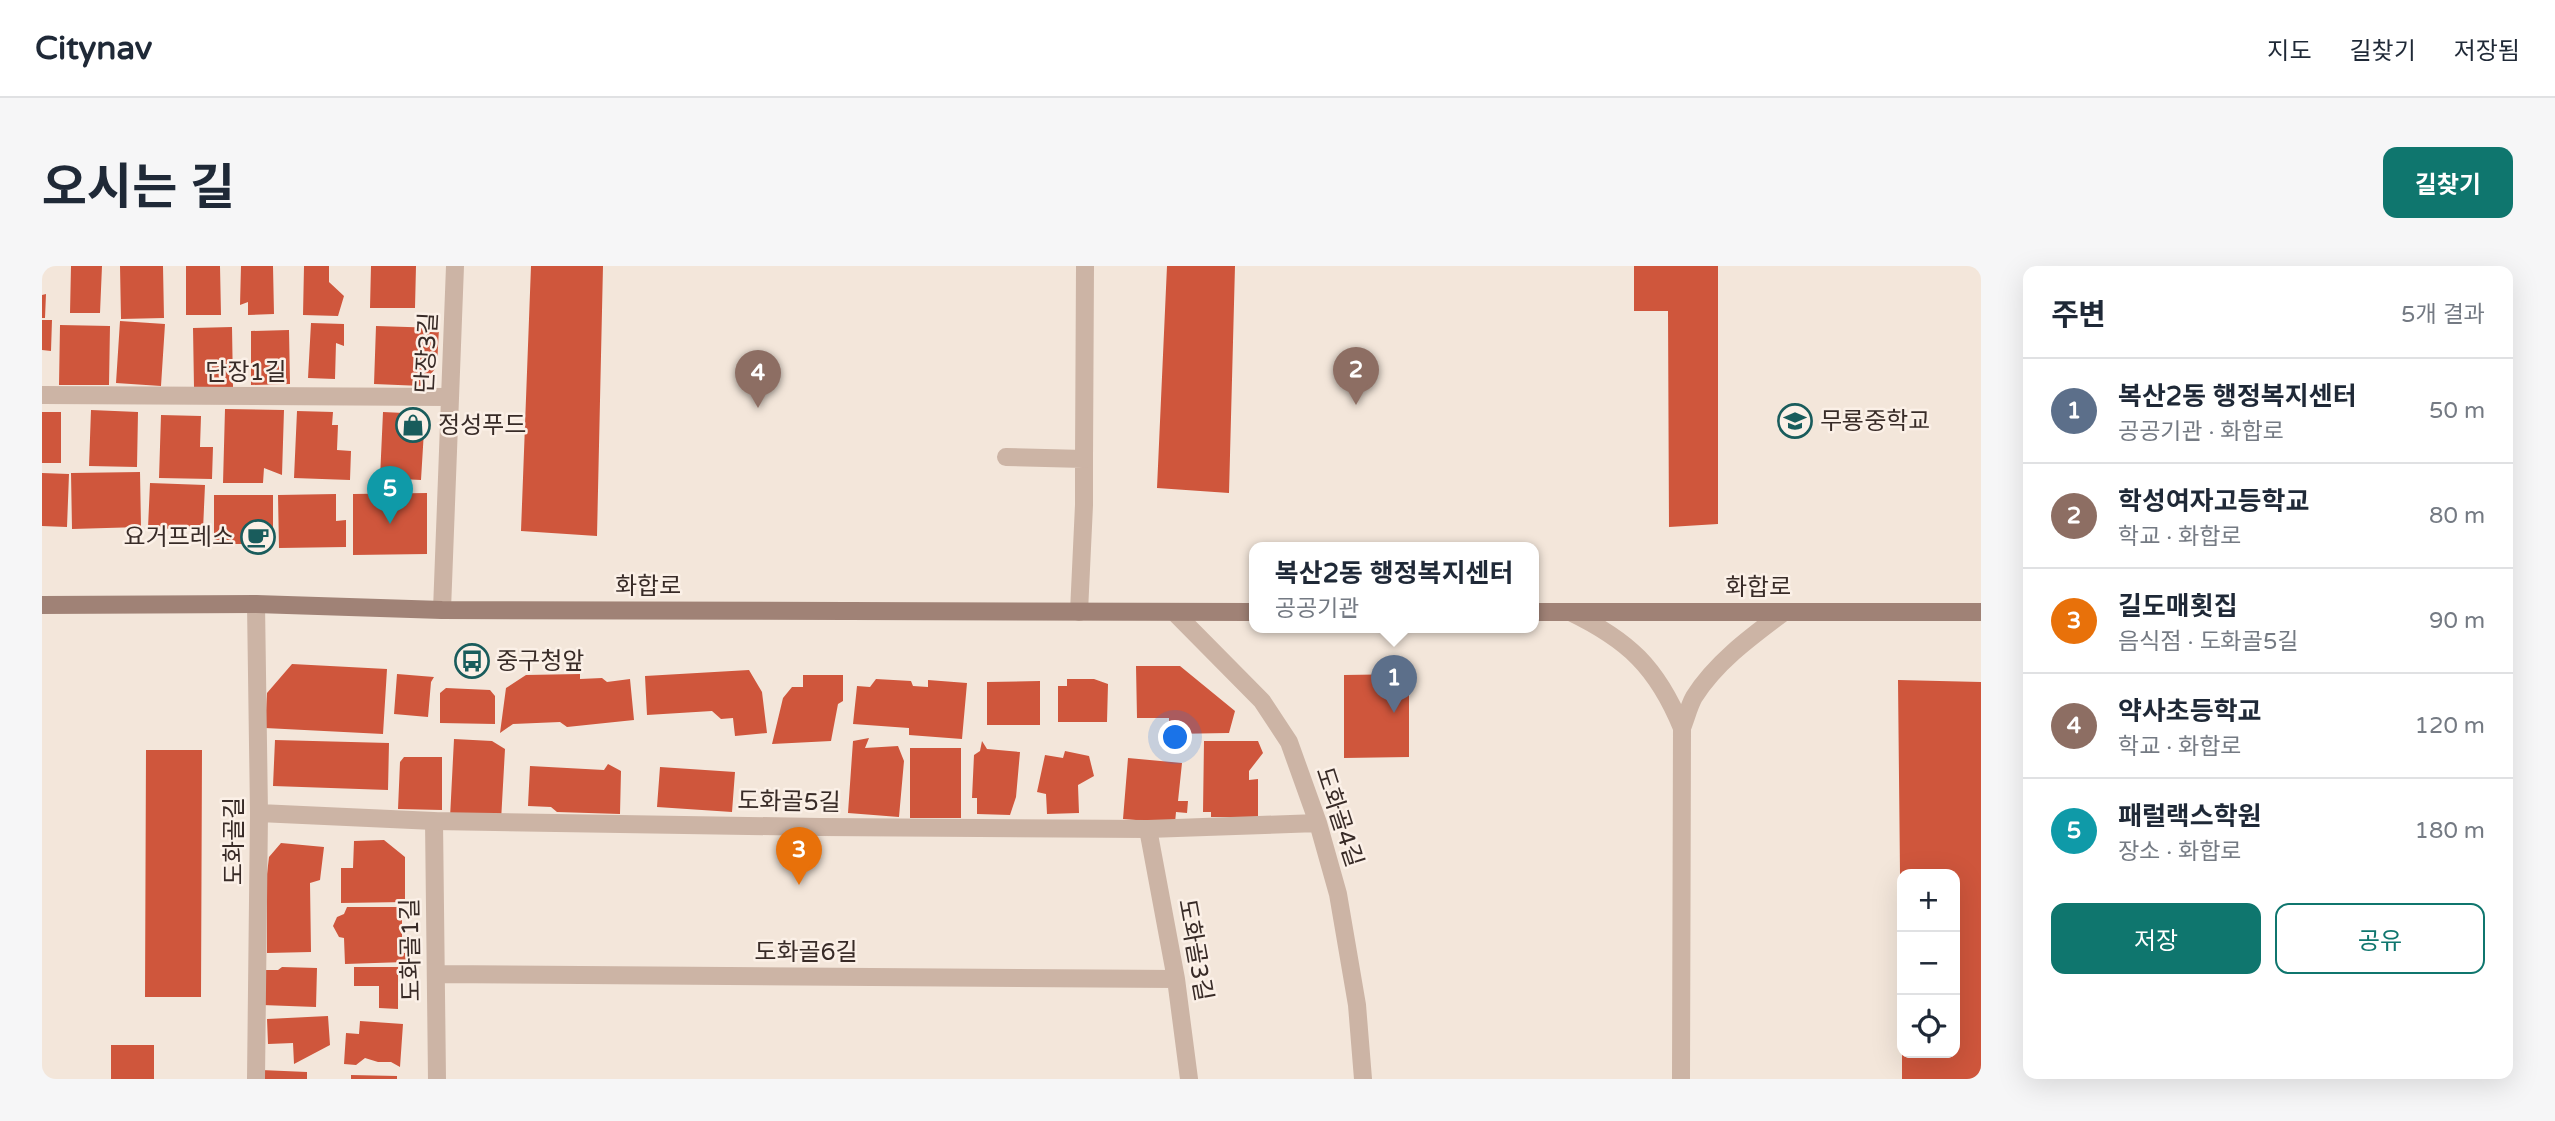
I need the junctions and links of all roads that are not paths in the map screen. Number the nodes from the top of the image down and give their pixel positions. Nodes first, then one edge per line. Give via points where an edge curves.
1 (455, 266) edge
2 (1085, 266) edge
3 (42, 395) edge
4 (449, 397) junction
5 (1006, 457) dead end
6 (1084, 459) junction
7 (256, 604) junction
8 (42, 605) edge
9 (442, 610) junction
10 (1079, 612) junction
11 (1174, 612) junction
12 (1249, 612) edge
13 (1539, 612) edge
14 (1570, 612) junction
15 (1784, 612) junction
16 (1981, 612) edge
17 (1682, 728) junction
18 (259, 813) junction
19 (434, 821) junction
20 (1318, 823) junction
21 (1149, 829) junction
22 (436, 974) junction
23 (1176, 979) junction
24 (256, 1079) edge
25 (437, 1079) edge
26 (1189, 1079) edge
27 (1363, 1079) edge
28 (1681, 1079) edge

1 - 4 street, 단장3길
2 - 6 street
3 - 4 street, 단장1길
4 - 9 street, 단장3길
5 - 6 street
6 - 10 street
7 - 8 main road, 화합로
7 - 9 main road, 화합로
7 - 18 street, 도화골길
9 - 10 main road, 화합로
10 - 11 main road, 화합로
11 - 12 main road, 화합로
11 - 20 street, 도화골4길 via 1262,701 1289,742
13 - 14 main road, 화합로
14 - 15 main road, 화합로
14 - 17 street via 1633,651 1664,689
15 - 16 main road, 화합로
15 - 17 street via 1709,676
17 - 28 street
18 - 19 street, 도화골5길
18 - 24 street, 도화골길
19 - 21 street, 도화골5길
19 - 22 street, 도화골1길
20 - 21 street, 도화골5길
20 - 27 street, 도화골4길 via 1338,894 1357,1005
21 - 23 street, 도화골3길
22 - 23 street, 도화골6길
22 - 25 street, 도화골1길
23 - 26 street, 도화골3길

